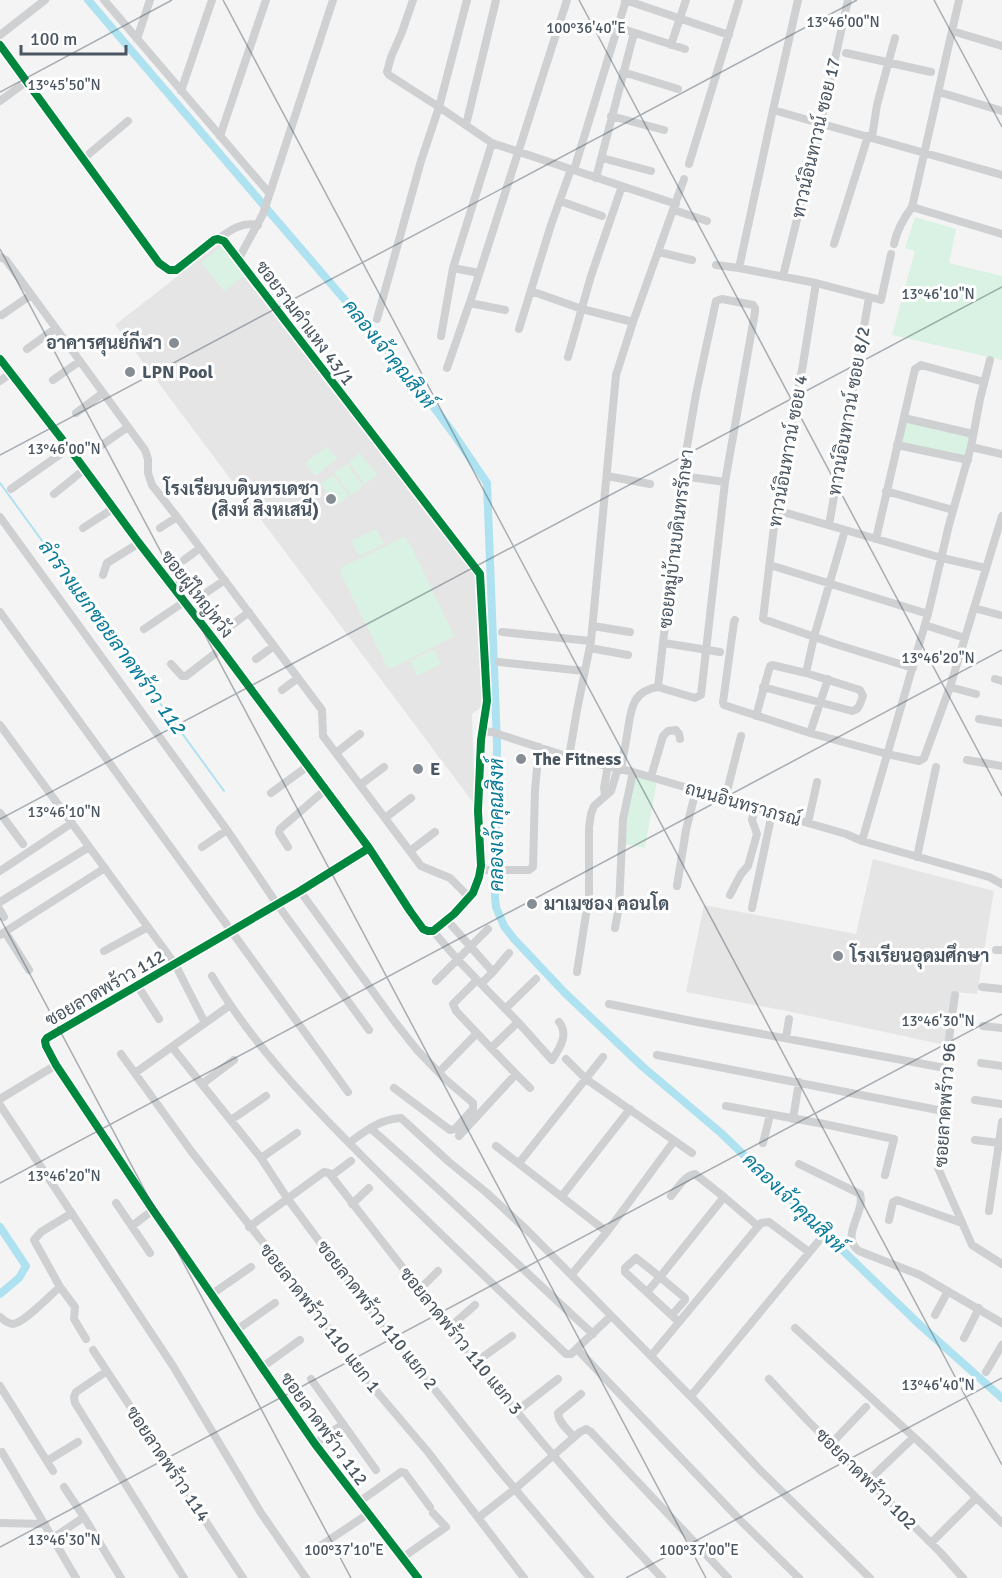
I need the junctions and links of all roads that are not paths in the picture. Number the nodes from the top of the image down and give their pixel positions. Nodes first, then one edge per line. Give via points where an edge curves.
1 (45, 0) edge
2 (104, 0) edge
3 (150, 0) edge
4 (212, 0) edge
5 (266, 0) edge
6 (333, 0) edge
7 (412, 0) edge
8 (467, 0) edge
9 (496, 0) edge
10 (567, 0) edge
11 (625, 0) edge
12 (686, 0) edge
13 (739, 0) edge
14 (798, 0) edge
15 (848, 0) edge
16 (959, 0) edge
17 (681, 18) junction
18 (952, 31) junction
19 (0, 35) edge
20 (729, 35) junction
21 (895, 38) dead end
22 (137, 39) junction
23 (0, 45) edge
24 (671, 45) junction
25 (1002, 46) edge
26 (685, 49) dead end
27 (846, 53) dead end
28 (888, 63) junction
29 (623, 72) junction
30 (931, 72) dead end
31 (27, 81) junction
32 (678, 89) dead end
33 (181, 91) junction
34 (939, 92) junction
35 (0, 101) edge
36 (439, 107) junction
37 (772, 110) junction
38 (1002, 111) edge
39 (611, 116) junction
40 (128, 121) dead end
41 (821, 122) junction
42 (466, 125) junction
43 (664, 130) dead end
44 (220, 136) junction
45 (870, 136) junction
46 (492, 142) junction
47 (519, 152) junction
48 (925, 152) junction
49 (602, 158) junction
50 (83, 159) junction
51 (689, 164) dead end
52 (572, 170) junction
53 (651, 171) dead end
54 (1002, 175) edge
55 (596, 178) junction
56 (684, 180) dead end
57 (622, 186) junction
58 (268, 197) junction
59 (560, 201) junction
60 (675, 207) junction
61 (912, 207) junction
62 (602, 216) dead end
63 (707, 221) dead end
64 (258, 225) junction
65 (1002, 234) edge
66 (218, 238) junction
67 (834, 244) dead end
68 (894, 244) dead end
69 (659, 252) junction
70 (891, 254) dead end
71 (0, 257) edge
72 (238, 260) junction
73 (692, 260) dead end
74 (716, 265) dead end
75 (453, 268) junction
76 (740, 268) junction
77 (479, 273) junction
78 (783, 276) junction
79 (816, 283) junction
80 (531, 291) junction
81 (31, 295) junction
82 (869, 298) junction
83 (470, 303) junction
84 (582, 309) junction
85 (505, 310) dead end
86 (2, 315) dead end
87 (377, 319) dead end
88 (633, 322) junction
89 (56, 328) junction
90 (519, 329) dead end
91 (441, 336) dead end
92 (27, 349) dead end
93 (568, 357) dead end
94 (0, 359) edge
95 (990, 360) dead end
96 (80, 361) junction
97 (447, 368) dead end
98 (11, 373) junction
99 (53, 380) dead end
100 (0, 381) edge
101 (984, 382) junction
102 (103, 393) junction
103 (76, 413) dead end
104 (904, 418) junction
105 (128, 427) junction
106 (973, 434) junction
107 (102, 445) dead end
108 (897, 445) junction
109 (971, 447) junction
110 (69, 448) junction
111 (1002, 454) edge
112 (968, 460) junction
113 (85, 469) junction
114 (607, 476) junction
115 (682, 476) junction
116 (725, 482) junction
117 (650, 484) dead end
118 (11, 489) dead end
119 (886, 491) junction
120 (54, 494) dead end
121 (114, 508) junction
122 (776, 510) junction
123 (953, 510) junction
124 (1002, 516) edge
125 (0, 517) edge
126 (177, 517) junction
127 (829, 525) junction
128 (84, 528) dead end
129 (160, 528) dead end
130 (845, 530) junction
131 (999, 533) edge
132 (876, 539) junction
133 (139, 543) junction
134 (200, 548) junction
135 (942, 558) junction
136 (184, 560) dead end
137 (770, 565) junction
138 (986, 568) junction
139 (103, 575) dead end
140 (225, 580) junction
141 (830, 583) junction
142 (207, 592) dead end
143 (184, 602) junction
144 (974, 608) junction
145 (0, 612) edge
146 (249, 612) junction
147 (927, 614) junction
148 (1000, 615) dead end
149 (735, 620) dead end
150 (232, 625) dead end
151 (925, 625) junction
152 (593, 626) junction
153 (144, 630) dead end
154 (502, 632) dead end
155 (630, 632) dead end
156 (814, 637) junction
157 (965, 638) junction
158 (664, 643) junction
159 (591, 645) junction
160 (274, 646) junction
161 (221, 649) junction
162 (705, 649) junction
163 (720, 652) dead end
164 (628, 655) dead end
165 (256, 659) dead end
166 (499, 662) dead end
167 (171, 663) dead end
168 (913, 668) junction
169 (584, 671) junction
170 (806, 673) junction
171 (298, 678) junction
172 (828, 679) junction
173 (658, 687) junction
174 (763, 687) junction
175 (950, 687) junction
176 (282, 690) dead end
177 (976, 694) dead end
178 (820, 702) junction
179 (756, 716) junction
180 (979, 719) dead end
181 (1002, 723) edge
182 (2, 730) edge
183 (487, 731) junction
184 (810, 732) junction
185 (360, 734) dead end
186 (741, 736) dead end
187 (680, 739) dead end
188 (539, 747) junction
189 (336, 753) junction
190 (887, 754) junction
191 (569, 757) junction
192 (967, 760) dead end
193 (308, 766) junction
194 (608, 766) junction
195 (1002, 766) edge
196 (384, 767) dead end
197 (936, 767) dead end
198 (619, 769) junction
199 (633, 772) junction
200 (651, 777) junction
201 (817, 782) dead end
202 (360, 785) junction
203 (325, 790) junction
204 (696, 790) junction
205 (271, 793) dead end
206 (605, 795) junction
207 (411, 798) dead end
208 (725, 799) junction
209 (754, 807) junction
210 (0, 813) edge
211 (772, 813) junction
212 (385, 818) junction
213 (72, 823) junction
214 (808, 823) junction
215 (227, 830) junction
216 (435, 832) dead end
217 (862, 841) junction
218 (23, 844) dead end
219 (89, 846) junction
220 (202, 847) dead end
221 (288, 847) dead end
222 (369, 848) junction
223 (410, 851) junction
224 (916, 857) junction
225 (105, 868) junction
226 (484, 870) junction
227 (0, 871) edge
228 (1002, 884) edge
229 (677, 886) dead end
230 (300, 891) junction
231 (730, 895) dead end
232 (470, 898) junction
233 (0, 902) edge
234 (277, 904) junction
235 (752, 908) dead end
236 (447, 920) junction
237 (148, 927) junction
238 (615, 928) dead end
239 (488, 929) dead end
240 (231, 931) junction
241 (433, 931) junction
242 (2, 934) edge
243 (471, 946) junction
244 (104, 951) dead end
245 (509, 953) dead end
246 (457, 959) junction
247 (175, 964) junction
248 (29, 970) dead end
249 (493, 972) junction
250 (577, 972) dead end
251 (212, 976) dead end
252 (536, 979) dead end
253 (436, 981) dead end
254 (479, 982) junction
255 (137, 985) junction
256 (982, 987) dead end
257 (1002, 989) edge
258 (955, 994) dead end
259 (609, 1004) dead end
260 (229, 1006) junction
261 (505, 1009) junction
262 (159, 1019) dead end
263 (789, 1019) dead end
264 (518, 1022) junction
265 (559, 1022) dead end
266 (205, 1023) junction
267 (983, 1026) dead end
268 (1002, 1028) edge
269 (369, 1029) dead end
270 (477, 1033) junction
271 (786, 1038) junction
272 (172, 1047) junction
273 (491, 1048) junction
274 (121, 1054) dead end
275 (657, 1055) dead end
276 (603, 1057) dead end
277 (566, 1059) dead end
278 (234, 1060) dead end
279 (981, 1063) dead end
280 (56, 1065) junction
281 (1002, 1066) edge
282 (443, 1068) dead end
283 (945, 1068) junction
284 (135, 1073) junction
285 (516, 1074) junction
286 (586, 1079) junction
287 (799, 1082) junction
288 (202, 1084) junction
289 (394, 1088) dead end
290 (530, 1088) dead end
291 (348, 1092) dead end
292 (266, 1096) dead end
293 (0, 1099) edge
294 (975, 1100) dead end
295 (1002, 1104) edge
296 (0, 1105) edge
297 (726, 1106) dead end
298 (630, 1109) junction
299 (943, 1111) junction
300 (770, 1115) junction
301 (793, 1119) junction
302 (231, 1120) junction
303 (1002, 1122) edge
304 (370, 1128) junction
305 (297, 1133) dead end
306 (459, 1136) dead end
307 (975, 1140) dead end
308 (674, 1141) junction
309 (349, 1143) junction
310 (763, 1143) dead end
311 (999, 1143) junction
312 (496, 1146) dead end
313 (692, 1153) dead end
314 (261, 1158) junction
315 (351, 1161) dead end
316 (519, 1163) junction
317 (799, 1164) dead end
318 (885, 1175) dead end
319 (331, 1176) junction
320 (369, 1188) dead end
321 (561, 1196) junction
322 (671, 1196) dead end
323 (724, 1197) junction
324 (287, 1198) junction
325 (116, 1203) dead end
326 (352, 1204) junction
327 (153, 1210) junction
328 (989, 1211) dead end
329 (72, 1213) junction
330 (888, 1220) dead end
331 (962, 1223) junction
332 (132, 1226) junction
333 (758, 1226) junction
334 (249, 1227) junction
335 (607, 1232) junction
336 (822, 1237) dead end
337 (809, 1252) junction
338 (150, 1253) dead end
339 (1002, 1264) edge
340 (251, 1267) dead end
341 (438, 1271) dead end
342 (572, 1274) junction
343 (660, 1277) junction
344 (60, 1287) junction
345 (419, 1290) junction
346 (948, 1291) junction
347 (647, 1292) junction
348 (212, 1294) junction
349 (275, 1303) dead end
350 (475, 1305) dead end
351 (979, 1308) junction
352 (672, 1315) junction
353 (935, 1315) dead end
354 (611, 1316) junction
355 (0, 1317) edge
356 (679, 1322) junction
357 (1002, 1323) edge
358 (450, 1327) junction
359 (795, 1328) dead end
360 (235, 1331) junction
361 (593, 1334) junction
362 (512, 1336) dead end
363 (964, 1338) dead end
364 (86, 1339) dead end
365 (300, 1340) dead end
366 (1002, 1345) edge
367 (577, 1349) junction
368 (93, 1350) dead end
369 (651, 1356) junction
370 (476, 1362) junction
371 (261, 1368) junction
372 (107, 1371) junction
373 (986, 1372) dead end
374 (311, 1379) dead end
375 (558, 1379) dead end
376 (769, 1379) dead end
377 (0, 1386) edge
378 (581, 1394) dead end
379 (691, 1396) junction
380 (866, 1407) dead end
381 (517, 1411) junction
382 (343, 1424) junction
383 (574, 1437) junction
384 (914, 1437) junction
385 (78, 1442) dead end
386 (315, 1444) junction
387 (831, 1444) junction
388 (2, 1452) dead end
389 (554, 1456) junction
390 (47, 1461) junction
391 (376, 1470) dead end
392 (52, 1471) dead end
393 (868, 1481) junction
394 (64, 1487) dead end
395 (515, 1489) junction
396 (976, 1498) junction
397 (359, 1502) junction
398 (368, 1514) junction
399 (84, 1517) junction
400 (478, 1518) junction
401 (1000, 1518) edge
402 (0, 1523) edge
403 (45, 1524) junction
404 (53, 1538) junction
405 (931, 1543) junction
406 (317, 1548) dead end
407 (402, 1558) junction
408 (76, 1578) edge
409 (121, 1578) edge
410 (184, 1578) edge
411 (243, 1578) edge
412 (306, 1578) edge
413 (418, 1578) edge
414 (524, 1578) edge
415 (590, 1578) edge
416 (662, 1578) edge
417 (728, 1578) edge
418 (799, 1578) edge
419 (870, 1578) edge
420 (963, 1578) edge

1 - 19 street
2 - 22 street
3 - 22 street
4 - 33 street
5 - 44 street
6 - 58 street
7 - 36 street via 387,72
8 - 36 street
9 - 42 street
10 - 47 street
11 - 17 street
11 - 52 street
12 - 17 street
13 - 20 street
14 - 37 street
15 - 41 street, ทาวน์อินทาวน์ ซอย 17
16 - 18 street
17 - 20 street
17 - 24 street
18 - 25 street
18 - 34 street
20 - 51 street
21 - 28 street
22 - 33 street
23 - 31 street
24 - 26 street
24 - 29 street via 630,32
27 - 28 street
28 - 30 street
28 - 45 street
29 - 32 street
29 - 39 street
31 - 35 street
31 - 50 street
33 - 44 street
34 - 38 street
34 - 48 street
36 - 42 street
36 - 87 street
37 - 41 street
37 - 76 street
39 - 43 street
39 - 49 street
40 - 50 street
41 - 45 street
41 - 78 street, ทาวน์อินทาวน์ ซอย 17
42 - 46 street
44 - 58 street
45 - 48 street
45 - 67 street
46 - 47 street
46 - 75 street
47 - 52 street
47 - 77 street
48 - 54 street
48 - 61 street
49 - 53 street
49 - 55 street
50 - 66 street via 159,263 169,270 176,270
52 - 55 street
52 - 59 street
55 - 57 street
56 - 60 street
57 - 60 street
57 - 84 street
58 - 64 street
59 - 62 street
59 - 80 street
60 - 63 street
60 - 69 street
61 - 65 street
61 - 68 street via 896,233
64 - 66 street via 236,226
64 - 72 street
66 - 72 street, ซอยรามคำแหง 43/1
69 - 73 street
69 - 88 street
70 - 82 street via 881,300
71 - 81 street
72 - 183 street, ซอยรามคำแหง 43/1 via 478,571
74 - 76 street
75 - 77 street
75 - 91 street
76 - 78 street
77 - 83 street
78 - 79 street
79 - 82 street
79 - 122 street, ทาวน์อินทาวน์ ซอย 4
80 - 84 street
80 - 90 street
81 - 86 street
81 - 89 street
82 - 127 street, ทาวน์อินทาวน์ ซอย 8/2
83 - 85 street
83 - 97 street
84 - 88 street
84 - 93 street
88 - 114 street via 616,375
89 - 92 street
89 - 96 street
94 - 98 street, ซอยผู้ใหญ่หวัง
95 - 101 street
96 - 99 street
96 - 102 street
98 - 100 street
98 - 110 street, ซอยผู้ใหญ่หวัง
101 - 104 street via 921,365 915,369
101 - 106 street
102 - 103 street
102 - 105 street
104 - 106 street
104 - 108 street
105 - 107 street
105 - 126 street via 145,450 152,485
106 - 109 street
108 - 112 street
108 - 119 street
109 - 111 street
109 - 112 street
110 - 113 street, ซอยผู้ใหญ่หวัง
110 - 118 street
112 - 123 street
113 - 120 street
113 - 121 street, ซอยผู้ใหญ่หวัง
114 - 117 street
114 - 152 street
115 - 116 street
115 - 116 street, ซอยหมู่บ้านบดินทรรักษา via 716,301 722,299 753,305 755,312
115 - 158 street, ซอยหมู่บ้านบดินทรรักษา
116 - 162 street
119 - 123 street
119 - 132 street
121 - 128 street
121 - 133 street, ซอยผู้ใหญ่หวัง
122 - 127 street
122 - 137 street, ทาวน์อินทาวน์ ซอย 4
123 - 135 street
124 - 131 street
125 - 215 street
126 - 129 street
126 - 134 street
127 - 130 street
130 - 132 street
130 - 141 street
131 - 138 street
132 - 135 street
133 - 139 street via 108,563
133 - 143 street, ซอยผู้ใหญ่หวัง
134 - 136 street
134 - 140 street
135 - 138 street
135 - 147 street
137 - 141 street
137 - 156 street, ทาวน์อินทาวน์ ซอย 4 via 763,619
138 - 144 street
140 - 142 street
140 - 146 street
141 - 147 street
141 - 156 street
143 - 153 street
143 - 161 street, ซอยผู้ใหญ่หวัง
144 - 148 street
144 - 157 street
145 - 240 street
146 - 150 street
146 - 160 street
147 - 151 street
149 - 179 street via 723,702 727,707
151 - 157 street
151 - 168 street
152 - 155 street
152 - 159 street
154 - 159 street
156 - 168 street
156 - 170 street
157 - 175 street
158 - 162 street
158 - 173 street, ซอยหมู่บ้านบดินทรรักษา
159 - 164 street
159 - 169 street
160 - 165 street
160 - 171 street
161 - 167 street via 186,676
161 - 193 street, ซอยผู้ใหญ่หวัง
162 - 163 street
162 - 173 street via 699,698
166 - 169 street
168 - 190 street
169 - 191 street
170 - 172 street
170 - 174 street via 772,665
171 - 176 street
171 - 189 street via 322,710 323,736
172 - 178 street
172 - 178 street via 860,690 859,707 852,711
173 - 198 street via 648,688 631,708
174 - 178 street
174 - 179 street
175 - 177 street
175 - 190 street via 924,758 919,761
178 - 184 street
179 - 184 street
180 - 181 street
182 - 213 street
183 - 188 street, ถนนอินทราภรณ์
183 - 226 street via 481,740 478,811
184 - 190 street
185 - 189 street
186 - 208 street
187 - 200 street via 676,730 663,736
188 - 191 street, ถนนอินทราภรณ์
188 - 226 street via 532,867
189 - 202 street
190 - 217 street
191 - 194 street, ถนนอินทราภรณ์
192 - 195 street
193 - 203 street, ซอยผู้ใหญ่หวัง
193 - 205 street
194 - 198 street, ถนนอินทราภรณ์
194 - 206 street
196 - 202 street
197 - 224 street
198 - 199 street, ถนนอินทราภรณ์
198 - 206 street via 611,791
199 - 200 street, ถนนอินทราภรณ์
199 - 238 street via 623,819
200 - 204 street, ถนนอินทราภรณ์
201 - 214 street
202 - 212 street
203 - 221 street via 280,829
203 - 222 street, ซอยผู้ใหญ่หวัง
204 - 208 street, ถนนอินทราภรณ์
204 - 229 street
206 - 250 street via 591,814 589,895
207 - 212 street
208 - 209 street, ถนนอินทราภรณ์
209 - 211 street, ถนนอินทราภรณ์
209 - 231 street via 752,820 757,834 748,867
210 - 218 street
211 - 214 street, ถนนอินทราภรณ์
211 - 235 street
212 - 223 street
213 - 219 street
213 - 227 street
214 - 217 street, ถนนอินทราภรณ์
215 - 220 street
215 - 234 street
216 - 223 street
217 - 224 street, ถนนอินทราภรณ์
219 - 225 street
219 - 233 street
222 - 230 street, ซอยลาดพร้าว 112
222 - 241 street via 423,929
223 - 232 street via 422,866 450,878
224 - 228 street, ถนนอินทราภรณ์
225 - 237 street
225 - 242 street
226 - 232 street
230 - 234 street, ซอยลาดพร้าว 112
230 - 289 street via 395,1023 474,1106 450,1130
232 - 236 street
234 - 240 street, ซอยลาดพร้าว 112
234 - 269 street
236 - 241 street
236 - 243 street
237 - 244 street
237 - 247 street
239 - 243 street
240 - 247 street, ซอยลาดพร้าว 112
240 - 291 street
241 - 246 street
242 - 248 street
243 - 246 street
243 - 249 street
245 - 249 street
246 - 253 street
246 - 254 street
247 - 255 street, ซอยลาดพร้าว 112
247 - 266 street
249 - 254 street
251 - 260 street
252 - 261 street
254 - 261 street
254 - 270 street via 453,1004
255 - 262 street
255 - 280 street, ซอยลาดพร้าว 112 via 47,1038 46,1046
256 - 257 street
258 - 283 street, ซอยลาดพร้าว 96
259 - 271 street
260 - 266 street
260 - 309 street
261 - 264 street
263 - 271 street
264 - 265 street via 552,1060 564,1034
264 - 273 street
266 - 272 street
267 - 268 street
270 - 273 street
270 - 282 street
271 - 283 street
272 - 284 street
272 - 288 street, ซอยลาดพร้าว 110 แยก 2
273 - 285 street
274 - 284 street, ซอยลาดพร้าว 110 แยก 1
275 - 287 street
276 - 286 street
277 - 286 street
278 - 288 street
279 - 281 street
280 - 293 street
280 - 327 street, ซอยลาดพร้าว 112
283 - 299 street, ซอยลาดพร้าว 96
284 - 334 street, ซอยลาดพร้าว 110 แยก 1
285 - 290 street
285 - 306 street
286 - 298 street
286 - 316 street
287 - 299 street
287 - 301 street
288 - 302 street, ซอยลาดพร้าว 110 แยก 2
292 - 302 street
294 - 295 street
296 - 329 street
297 - 300 street
298 - 308 street
298 - 321 street
299 - 331 street, ซอยลาดพร้าว 96 via 938,1168
300 - 301 street
300 - 310 street
301 - 318 street via 894,1139
302 - 314 street, ซอยลาดพร้าว 110 แยก 2
303 - 311 street
304 - 309 street
304 - 342 street via 401,1118
304 - 361 street
305 - 314 street
307 - 311 street
308 - 313 street
308 - 335 street
309 - 367 street via 566,1354
311 - 328 street
312 - 316 street
314 - 324 street, ซอยลาดพร้าว 110 แยก 2
315 - 319 street
316 - 321 street
317 - 346 street via 860,1194 862,1200 852,1231 854,1247
319 - 324 street via 324,1173
319 - 326 street, ซอยลาดพร้าว 110 แยก 3
320 - 326 street
321 - 335 street
322 - 323 street via 684,1180 695,1174
323 - 333 street
323 - 343 street
324 - 334 street
324 - 395 street, ซอยลาดพร้าว 110 แยก 2 via 363,1300
325 - 332 street
326 - 345 street, ซอยลาดพร้าว 110 แยก 3
327 - 332 street
327 - 348 street, ซอยลาดพร้าว 112
329 - 344 street via 34,1240
329 - 412 street
330 - 331 street via 897,1200
331 - 339 street, ซอยลาดพร้าว 96 via 972,1245
332 - 338 street
333 - 337 street via 769,1222
333 - 356 street
334 - 400 street, ซอยลาดพร้าว 110 แยก 1
335 - 342 street
336 - 337 street
337 - 379 street
340 - 348 street
341 - 345 street
342 - 354 street
343 - 347 street
343 - 347 street via 636,1257 625,1268
343 - 352 street via 685,1299
344 - 355 street via 15,1324
344 - 364 street via 75,1307 74,1319
345 - 358 street, ซอยลาดพร้าว 110 แยก 3
346 - 351 street
346 - 353 street
347 - 352 street
348 - 360 street, ซอยลาดพร้าว 112
349 - 360 street
350 - 358 street
351 - 357 street
351 - 363 street
352 - 356 street
354 - 361 street
354 - 369 street
356 - 369 street
358 - 370 street, ซอยลาดพร้าว 110 แยก 3
359 - 384 street
360 - 371 street, ซอยลาดพร้าว 112
361 - 367 street
362 - 370 street
365 - 371 street
366 - 373 street
367 - 418 street
368 - 372 street, ซอยลาดพร้าว 114
369 - 379 street
370 - 381 street, ซอยลาดพร้าว 110 แยก 3
371 - 386 street, ซอยลาดพร้าว 112
372 - 410 street via 76,1392 75,1402
372 - 411 street, ซอยลาดพร้าว 114
374 - 382 street
375 - 381 street
376 - 387 street, ซอยลาดพร้าว 102
377 - 390 street
378 - 383 street via 558,1413
379 - 419 street
380 - 387 street
381 - 389 street, ซอยลาดพร้าว 110 แยก 3
382 - 386 street
382 - 391 street
383 - 389 street
383 - 417 street via 586,1429 591,1432
384 - 393 street
384 - 396 street
385 - 390 street
386 - 397 street, ซอยลาดพร้าว 112
387 - 393 street, ซอยลาดพร้าว 102
388 - 403 street
389 - 395 street
389 - 416 street, ซอยลาดพร้าว 110 แยก 3
390 - 392 street
393 - 405 street, ซอยลาดพร้าว 102
394 - 399 street
395 - 400 street
395 - 415 street, ซอยลาดพร้าว 110 แยก 2
396 - 401 street
396 - 405 street
397 - 398 street, ซอยลาดพร้าว 112
397 - 407 street via 405,1473 446,1527
398 - 406 street
398 - 407 street, ซอยลาดพร้าว 112
399 - 404 street
399 - 409 street
400 - 414 street, ซอยลาดพร้าว 110 แยก 1
402 - 403 street
403 - 404 street
404 - 408 street
405 - 420 street, ซอยลาดพร้าว 102
407 - 413 street, ซอยลาดพร้าว 112

